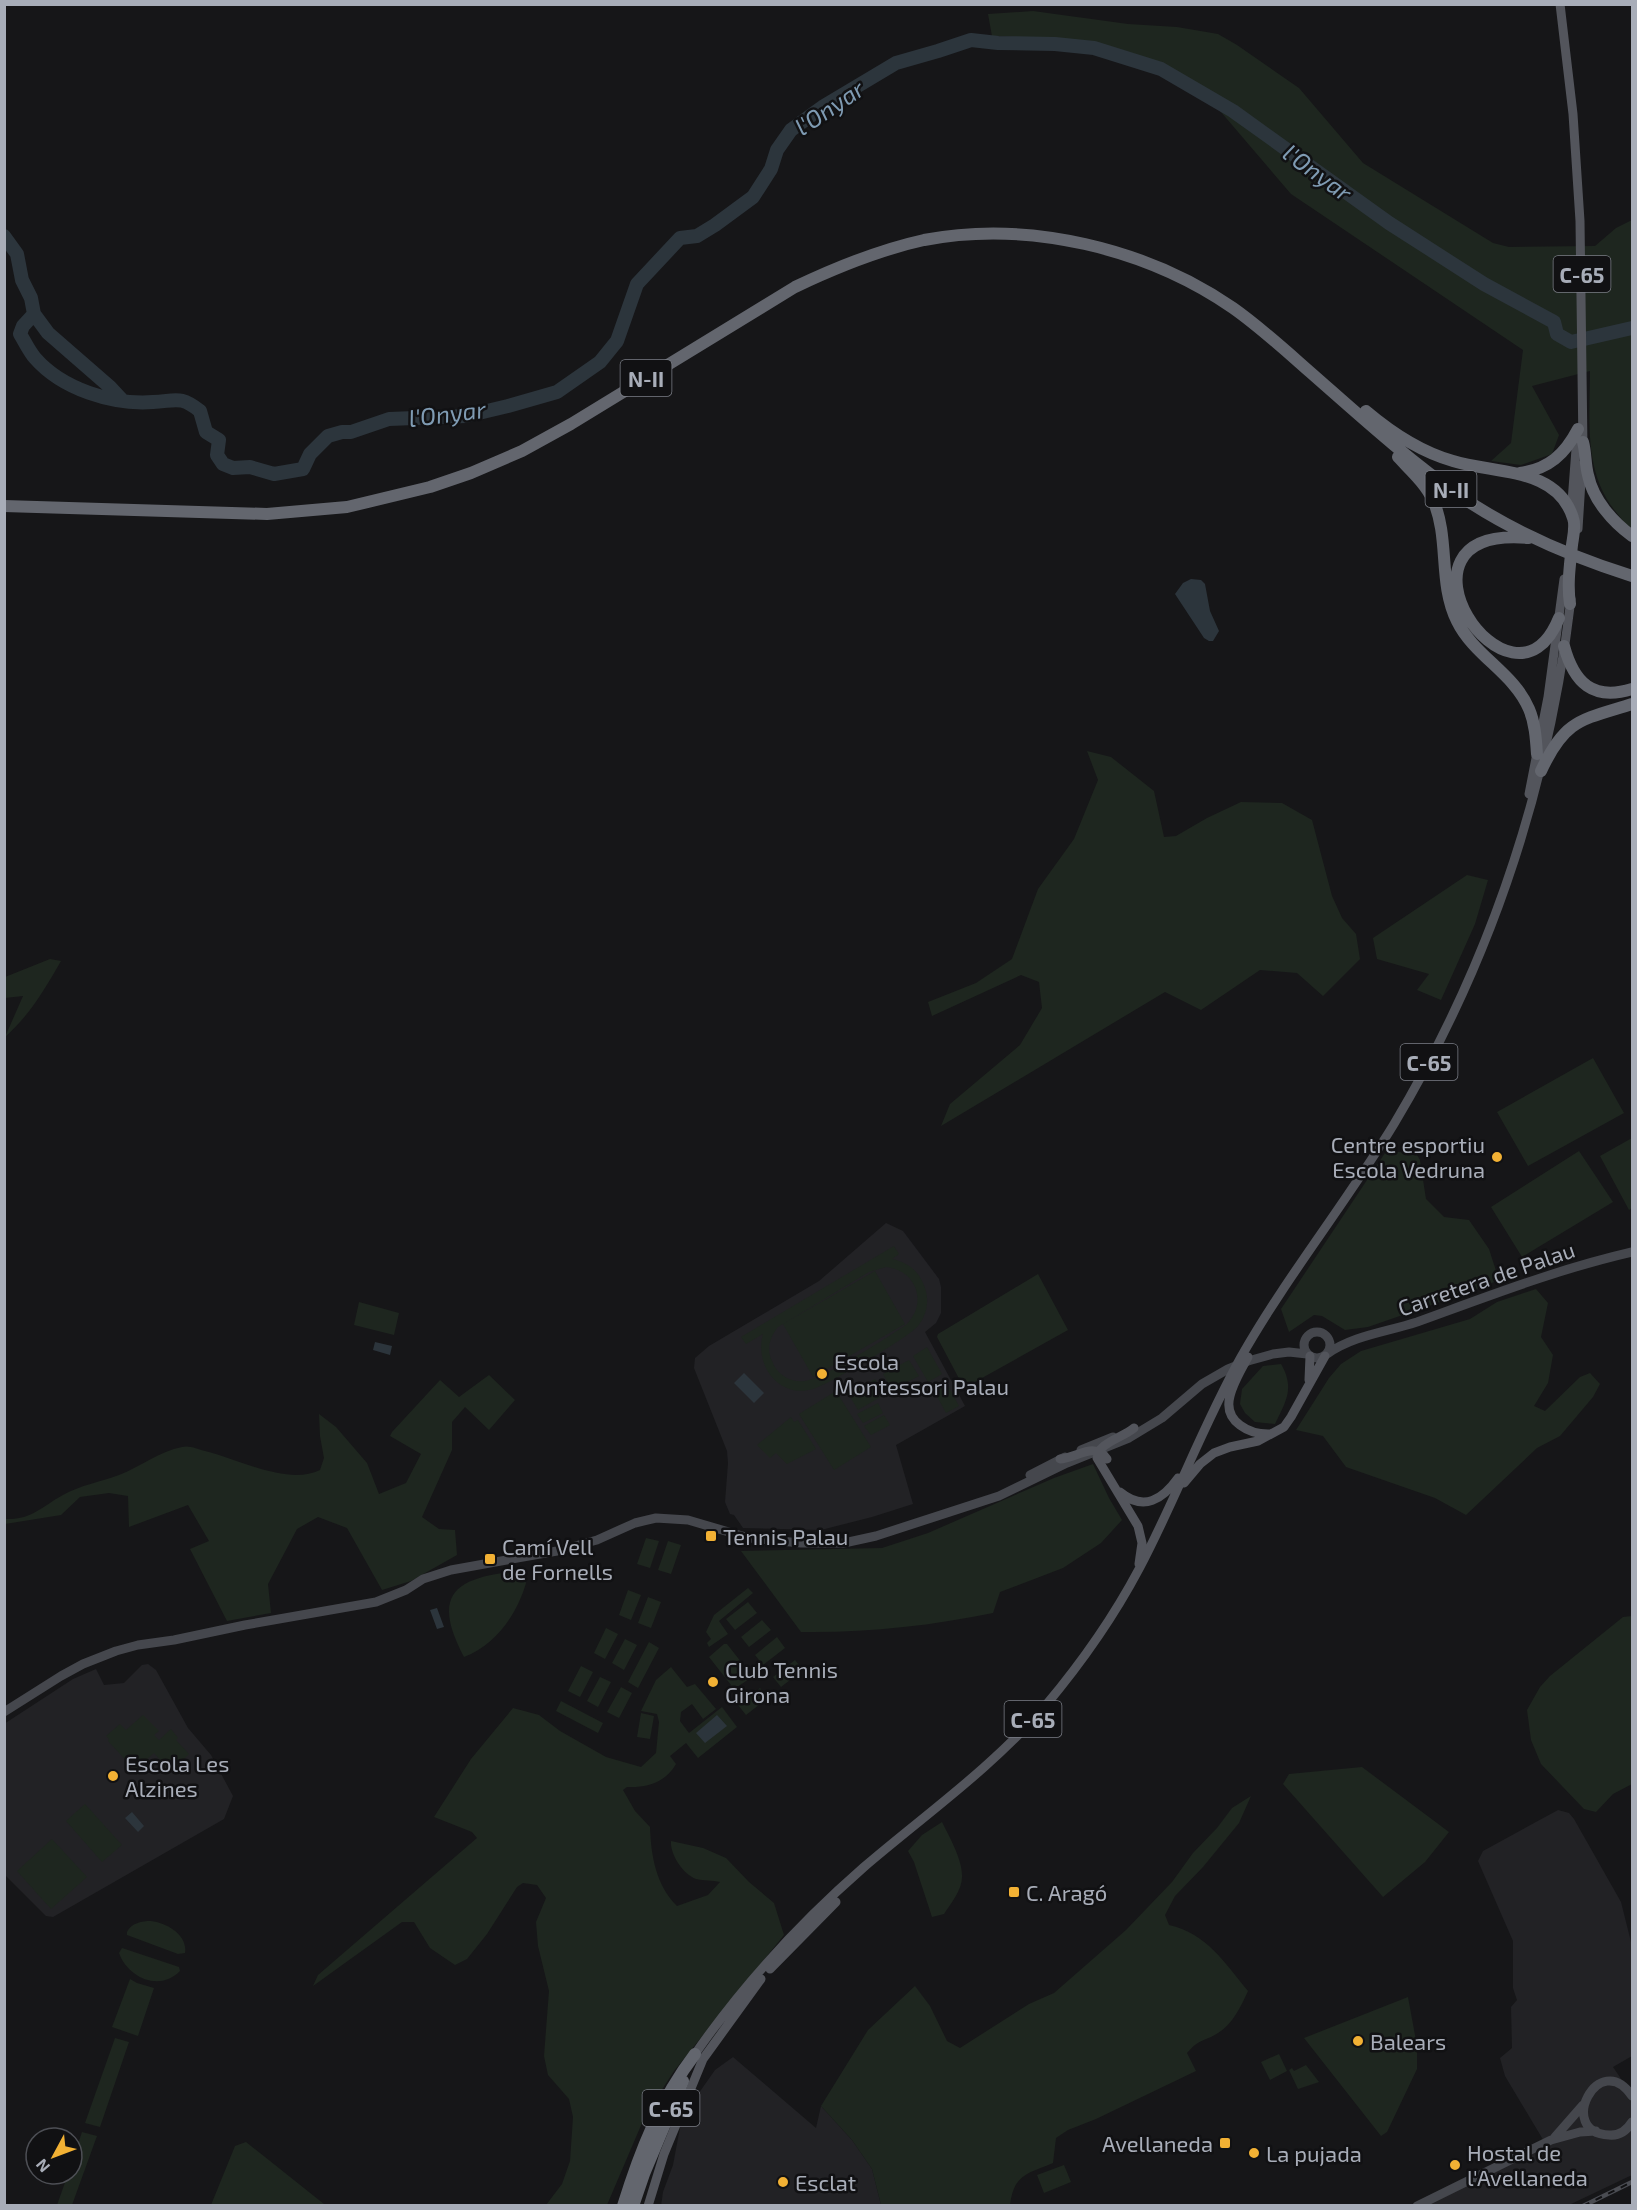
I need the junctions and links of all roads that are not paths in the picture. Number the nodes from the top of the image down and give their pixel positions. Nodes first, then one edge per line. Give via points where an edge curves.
1 (1560, 4) edge
2 (1261, 330) junction
3 (1582, 398) junction
4 (1374, 428) junction
5 (1578, 429) junction
6 (1583, 442) junction
7 (1516, 474) junction
8 (4, 506) edge
9 (1571, 513) junction
10 (1632, 536) edge
11 (1535, 538) junction
12 (1632, 576) edge
13 (1570, 604) junction
14 (1559, 618) junction
15 (1564, 646) junction
16 (1632, 689) edge
17 (1632, 704) edge
18 (1537, 754) junction
19 (1541, 771) junction
20 (1526, 820) junction
21 (1632, 1252) edge
22 (1271, 1309) junction
23 (1323, 1333) junction
24 (1306, 1338) junction
25 (1352, 1340) junction
26 (1288, 1352) junction
27 (1308, 1355) junction
28 (1326, 1355) junction
29 (1308, 1385) junction
30 (1176, 1405) junction
31 (1134, 1428) junction
32 (1274, 1433) junction
33 (1114, 1445) junction
34 (1098, 1452) junction
35 (1082, 1458) junction
36 (1060, 1459) junction
37 (1190, 1461) junction
38 (1104, 1464) junction
39 (1114, 1486) junction
40 (1008, 1491) junction
41 (1170, 1505) junction
42 (1137, 1572) junction
43 (4, 1712) edge
44 (862, 1869) junction
45 (695, 2054) junction
46 (1622, 2085) junction
47 (1632, 2085) edge
48 (1632, 2096) edge
49 (1583, 2105) junction
50 (654, 2119) junction
51 (1632, 2122) edge
52 (1596, 2131) junction
53 (1551, 2140) junction
54 (614, 2205) edge
55 (622, 2205) edge
56 (635, 2205) edge
57 (648, 2205) edge
58 (1418, 2205) edge

1 - 3 main road, C-65 via 1576,149 1582,272
2 - 4 highway, N-II
2 - 7 highway via 1296,351 1369,414 1412,443 1452,461
2 - 8 highway, N-II via 1199,288 1108,250 1029,236 944,237 886,250 832,269 786,292 531,446 430,487 347,507 267,514
3 - 5 main road, C-65
3 - 6 main road, C-65
4 - 11 highway, N-II via 1460,496
4 - 18 highway via 1432,498 1443,534 1451,605 1465,634 1524,698 1534,724
5 - 7 highway via 1551,463
5 - 9 main road, C-65
6 - 10 highway via 1593,489 1608,513
6 - 13 main road, C-65
7 - 9 highway via 1555,489
9 - 13 highway via 1574,521
9 - 14 main road, C-65
11 - 12 highway, N-II
11 - 14 highway via 1494,538 1470,549 1459,567 1460,600 1466,616 1483,638 1510,652 1531,650 1544,642
13 - 15 main road, C-65
14 - 18 main road, C-65
15 - 16 highway via 1573,671 1590,687 1610,693
15 - 19 main road, C-65
17 - 19 highway via 1576,723 1557,739
18 - 20 main road, C-65
19 - 20 main road, C-65
20 - 22 main road, C-65 via 1486,939 1436,1049 1392,1128
21 - 25 street, Carretera de Palau via 1532,1280 1416,1322
22 - 32 main road via 1266,1328 1229,1401 1234,1418 1243,1428
22 - 37 main road, C-65 via 1230,1377
23 - 24 street via 1314,1332
23 - 25 street, Carretera de Palau
23 - 28 street via 1330,1344
24 - 26 street
24 - 27 street via 1304,1347
25 - 28 street, Carretera de Palau
26 - 27 street
26 - 30 street via 1228,1368
27 - 28 street
27 - 29 main road
28 - 29 main road
29 - 32 main road via 1289,1421
30 - 31 street
30 - 33 street via 1145,1430
31 - 34 main road via 1101,1446
31 - 36 street
32 - 41 main road via 1209,1456 1190,1475
33 - 34 street
33 - 38 main road
34 - 35 street
34 - 36 main road via 1091,1450
34 - 38 main road via 1104,1455
35 - 38 main road
35 - 40 street
36 - 40 street
37 - 39 main road via 1169,1491 1153,1500 1132,1499
37 - 41 main road, C-65
38 - 39 main road
39 - 42 main road via 1141,1534
40 - 43 street via 898,1529 824,1545 749,1538 688,1521 656,1518 557,1551 451,1570 376,1602 116,1651 60,1676
41 - 42 main road, C-65
42 - 44 main road, C-65 via 1086,1656 1019,1734 958,1791
44 - 45 main road, C-65 via 759,1971
44 - 57 main road via 756,1984 703,2059 664,2154
45 - 50 highway, C-65
45 - 56 highway, C-65
46 - 47 street
46 - 48 street
46 - 49 street via 1607,2082 1597,2086 1587,2094
49 - 52 street via 1586,2120
49 - 53 street
50 - 54 highway via 639,2144
50 - 55 highway, C-65
51 - 52 street via 1625,2131 1613,2135
52 - 53 street
53 - 58 street

